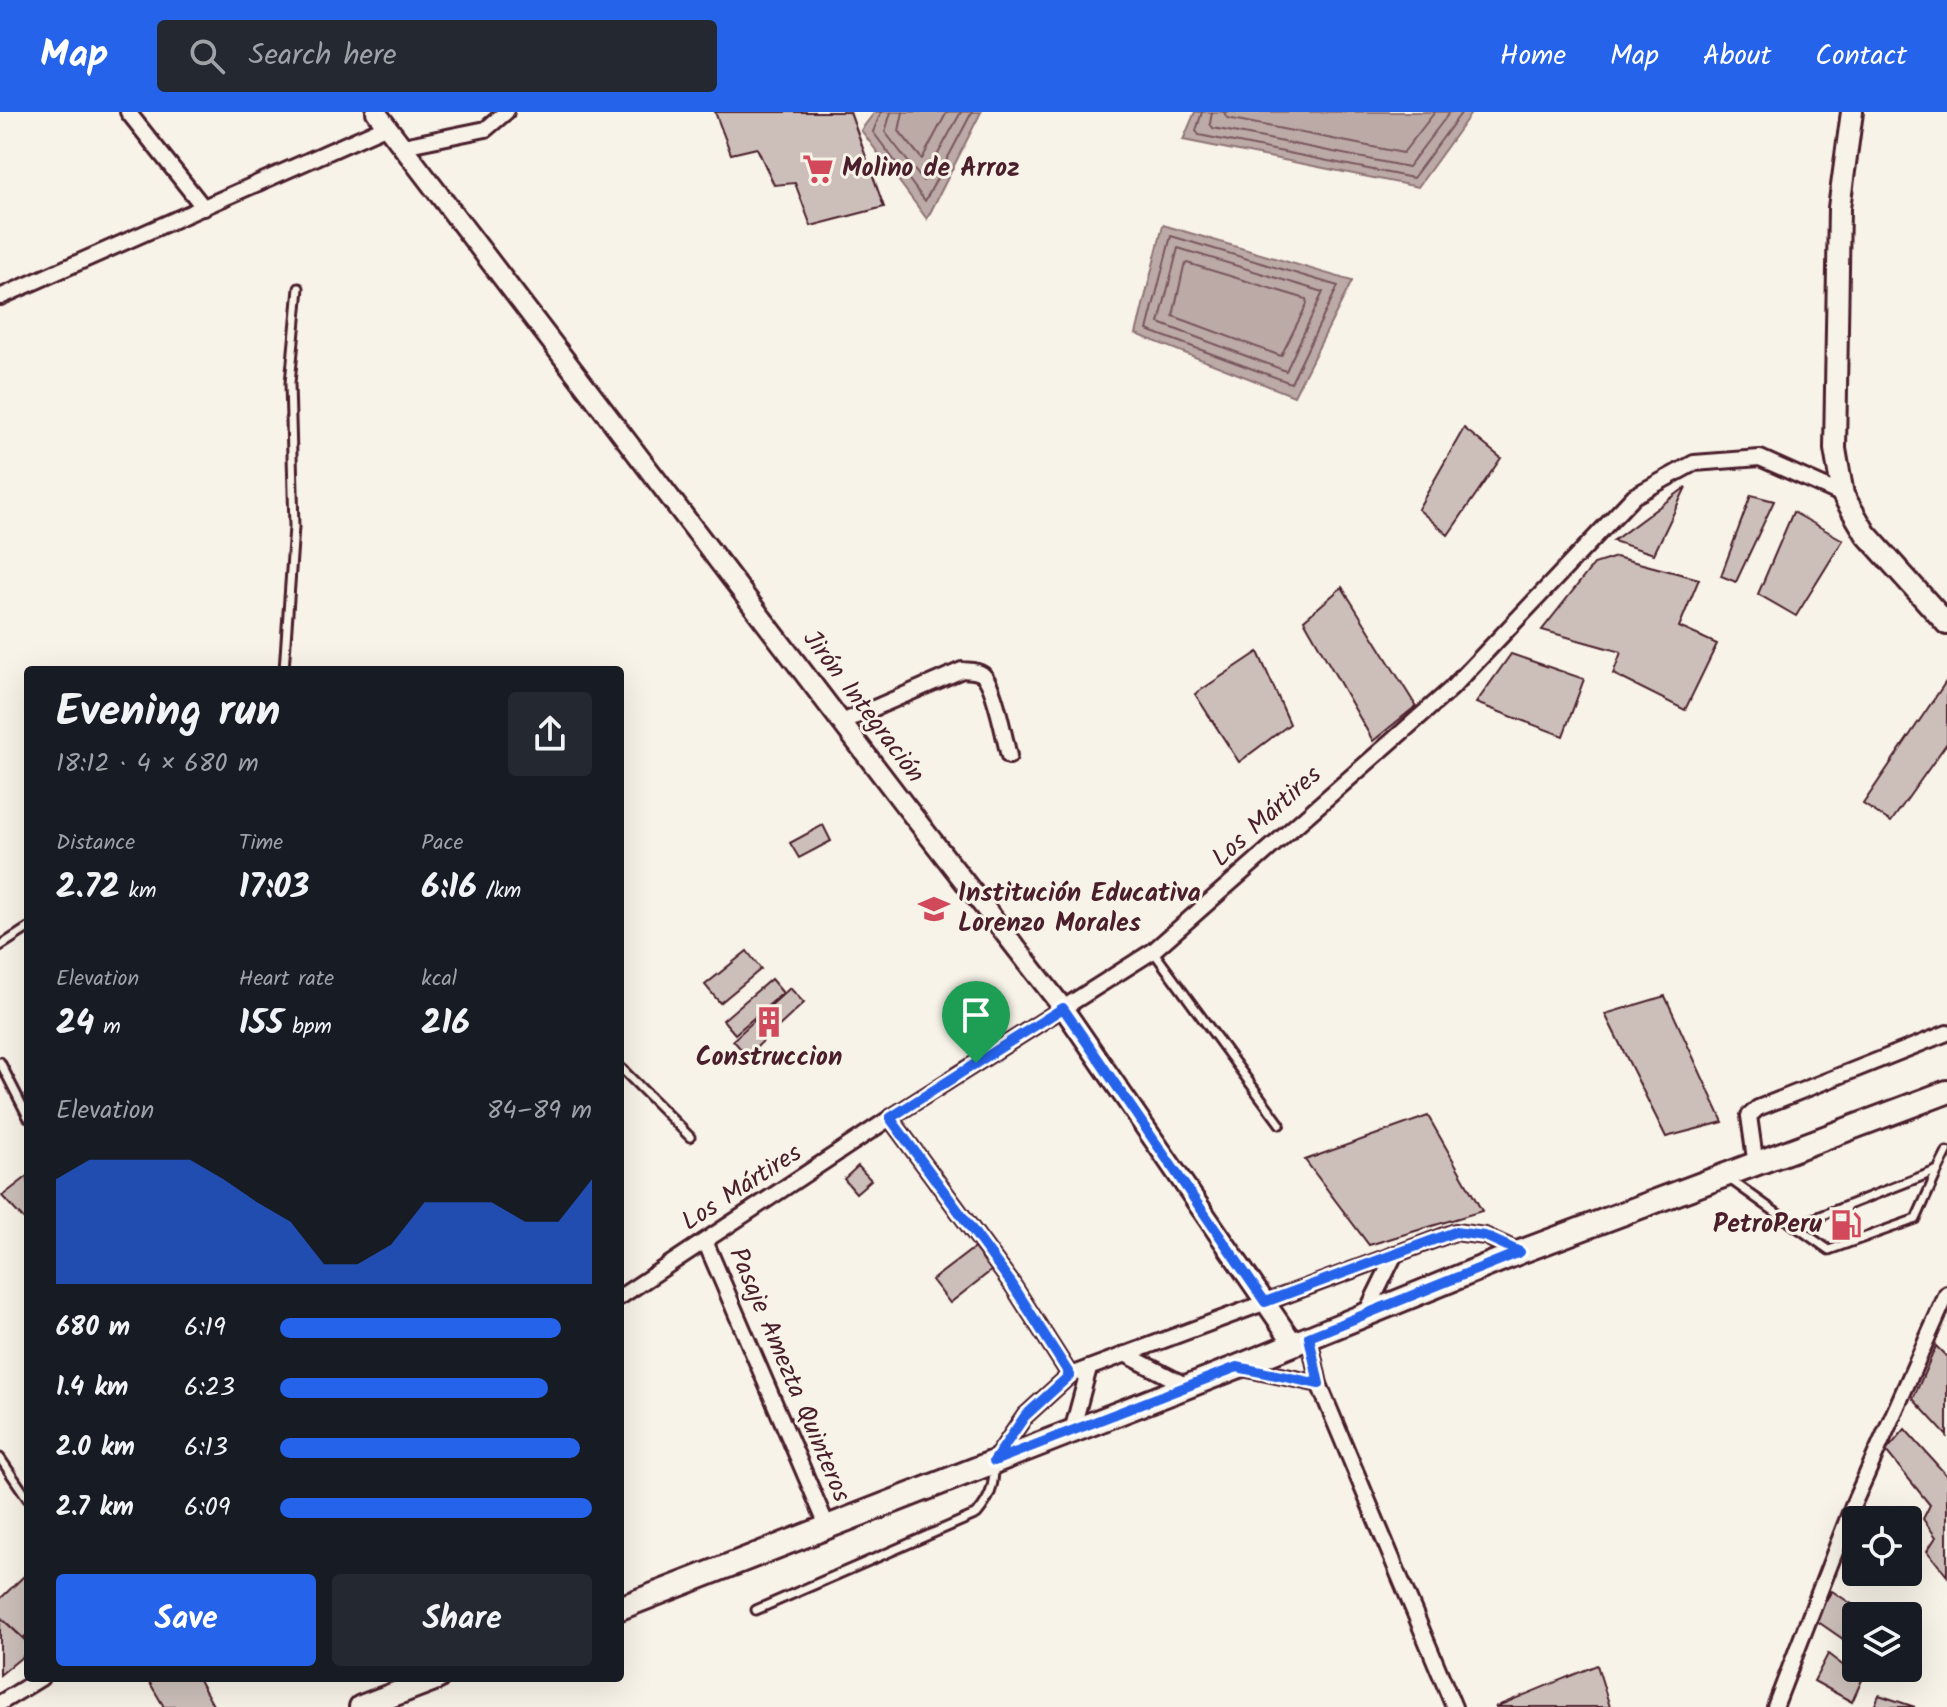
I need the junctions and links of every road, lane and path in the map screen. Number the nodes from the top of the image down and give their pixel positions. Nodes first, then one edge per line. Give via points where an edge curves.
1 (128, 112) edge
2 (506, 112) edge
3 (1852, 112) edge
4 (381, 119) edge
5 (403, 146) junction
6 (204, 208) junction
7 (299, 288) dead end
8 (0, 297) edge
9 (1843, 495) junction
10 (1947, 624) edge
11 (284, 666) edge
12 (842, 722) junction
13 (1009, 756) dead end
14 (24, 931) edge
15 (0, 946) edge
16 (1153, 951) junction
17 (1063, 1008) junction
18 (1947, 1033) edge
19 (0, 1062) edge
20 (624, 1071) edge
21 (1947, 1092) edge
22 (24, 1109) edge
23 (890, 1118) junction
24 (1280, 1124) dead end
25 (690, 1137) dead end
26 (1947, 1152) edge
27 (1756, 1166) junction
28 (1938, 1170) junction
29 (1726, 1177) junction
30 (1795, 1226) junction
31 (705, 1241) junction
32 (1520, 1252) junction
33 (1395, 1254) junction
34 (624, 1293) edge
35 (1947, 1294) edge
36 (1265, 1302) junction
37 (1365, 1316) junction
38 (1301, 1340) junction
39 (1125, 1354) junction
40 (1237, 1367) junction
41 (1089, 1368) junction
42 (1070, 1375) junction
43 (1319, 1384) junction
44 (1187, 1386) junction
45 (1072, 1431) junction
46 (0, 1458) edge
47 (994, 1461) junction
48 (24, 1493) edge
49 (828, 1528) junction
50 (624, 1606) edge
51 (756, 1610) dead end
52 (34, 1682) edge
53 (427, 1682) edge
54 (0, 1703) edge
55 (361, 1707) edge
56 (1454, 1707) edge
57 (1775, 1707) edge

1 - 6 street
2 - 5 street via 486,129
3 - 9 main road via 1839,223 1835,449
4 - 5 street, Jirón Integración
4 - 6 street
5 - 12 street, Jirón Integración
6 - 8 street
7 - 11 lane via 290,383 294,527
9 - 10 main road via 1866,534
9 - 16 street, Los Mártires via 1760,458 1694,463 1634,496 1451,689
12 - 13 street via 962,670 973,671 989,686
12 - 17 street, Jirón Integración
14 - 15 lane
16 - 17 street, Los Mártires
16 - 24 lane
17 - 23 street, Los Mártires
17 - 36 street, Jirón Integración
18 - 27 street via 1758,1108 1748,1126
19 - 22 lane
20 - 25 lane
21 - 27 main road
23 - 31 street, Los Mártires
23 - 42 street via 1012,1284
26 - 28 lane
27 - 29 main road
28 - 30 lane
28 - 30 lane via 1916,1219 1829,1250
29 - 30 lane
29 - 32 main road
31 - 34 street, Los Mártires
31 - 49 street, Pasaje Amezta Quinteros
32 - 33 street via 1485,1236 1455,1232
32 - 37 main road
33 - 36 street
33 - 37 street
35 - 57 street via 1853,1505
36 - 38 street, Jirón Integración
36 - 39 street
37 - 38 main road
38 - 40 main road
38 - 43 street
39 - 41 street
39 - 44 street
40 - 43 street
40 - 44 main road
41 - 42 street
41 - 45 street
42 - 47 street via 1025,1416
43 - 56 street
44 - 45 main road
45 - 47 main road
46 - 48 lane
47 - 49 main road
47 - 51 lane via 992,1492 977,1514
49 - 50 main road
52 - 54 street
53 - 55 main road

